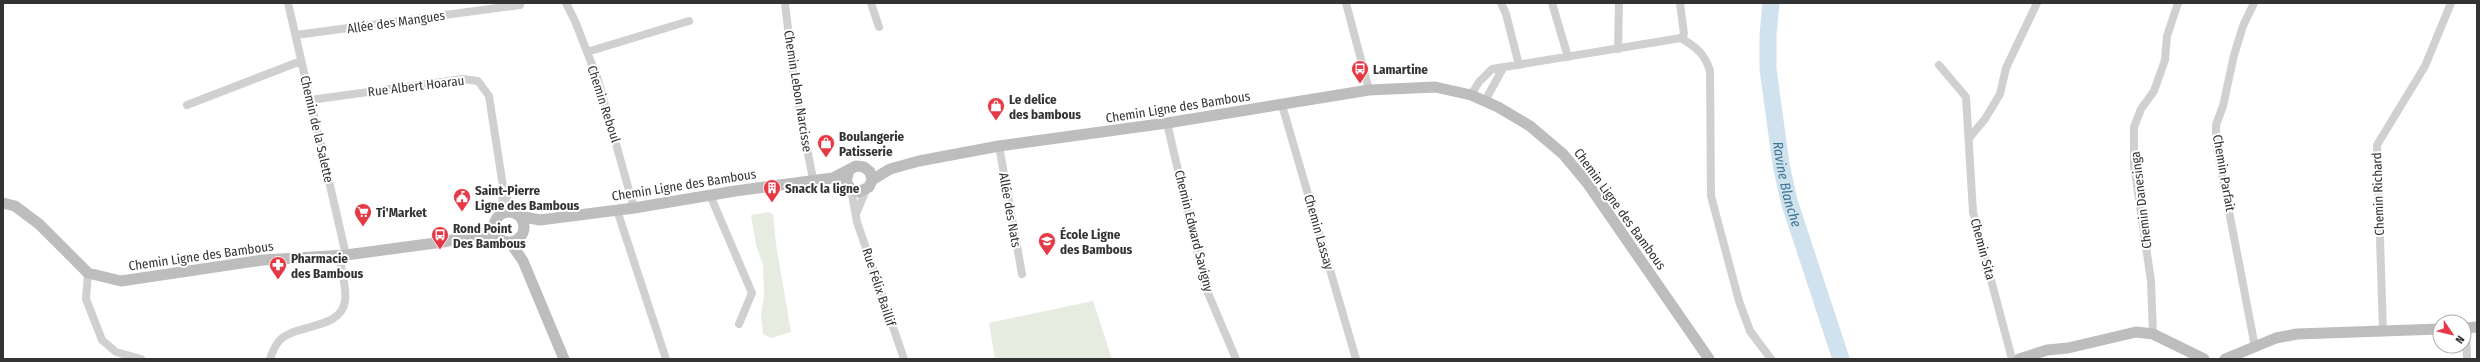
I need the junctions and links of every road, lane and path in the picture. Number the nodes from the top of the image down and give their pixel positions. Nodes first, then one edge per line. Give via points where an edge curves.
1 (288, 3) edge
2 (566, 3) edge
3 (784, 3) edge
4 (872, 3) edge
5 (1346, 3) edge
6 (1501, 3) edge
7 (1552, 3) edge
8 (1619, 3) edge
9 (1680, 3) edge
10 (2037, 3) edge
11 (2178, 3) edge
12 (2254, 3) edge
13 (2451, 3) edge
14 (520, 5) dead end
15 (688, 21) dead end
16 (879, 27) dead end
17 (296, 35) junction
18 (1677, 40) junction
19 (1618, 49) junction
20 (587, 52) junction
21 (1568, 57) junction
22 (301, 61) junction
23 (1519, 65) junction
24 (1939, 65) dead end
25 (1503, 68) junction
26 (1369, 90) junction
27 (1471, 95) junction
28 (310, 100) junction
29 (1485, 101) junction
30 (1282, 104) junction
31 (187, 105) dead end
32 (1167, 123) junction
33 (1970, 137) junction
34 (999, 146) junction
35 (864, 167) junction
36 (890, 169) junction
37 (849, 170) junction
38 (833, 178) junction
39 (813, 179) junction
40 (872, 180) junction
41 (849, 187) junction
42 (866, 190) junction
43 (504, 193) junction
44 (710, 195) junction
45 (3, 203) edge
46 (634, 208) junction
47 (617, 210) junction
48 (517, 214) junction
49 (856, 214) junction
50 (498, 218) junction
51 (540, 220) junction
52 (477, 235) junction
53 (513, 238) junction
54 (342, 255) junction
55 (88, 273) junction
56 (1022, 274) dead end
57 (739, 324) dead end
58 (2432, 329) edge
59 (2383, 331) junction
60 (2153, 334) junction
61 (2255, 347) junction
62 (141, 359) edge
63 (270, 359) edge
64 (564, 359) edge
65 (666, 359) edge
66 (904, 359) edge
67 (1236, 359) edge
68 (1356, 359) edge
69 (1709, 359) edge
70 (1771, 359) edge
71 (2012, 359) edge
72 (2019, 359) edge
73 (2204, 359) edge
74 (2225, 359) edge

1 - 17 street, Chemin de la Salette
2 - 20 street, Chemin Reboul
3 - 39 street, Chemin Lebon Narcisse via 795,88
4 - 16 street
5 - 26 street
6 - 23 street
7 - 21 street
8 - 19 street
9 - 18 street via 1684,34
10 - 33 street via 2006,68 2000,94 1985,119
11 - 60 street, Chemin Danesinga via 2167,36 2165,60 2154,91 2141,109 2134,127 2134,165 2151,281
12 - 61 street, Chemin Parfait via 2243,26 2216,125 2216,143
13 - 59 street, Chemin Richard via 2425,66 2377,145
14 - 17 street, Allée des Mangues
15 - 20 street
17 - 22 street, Chemin de la Salette
18 - 19 street
18 - 70 street via 1697,47 1708,63 1711,196 1748,326
19 - 21 street
20 - 46 street, Chemin Reboul via 623,163
21 - 23 street
22 - 28 street, Chemin de la Salette
22 - 31 street
23 - 25 street
24 - 33 street, Chemin Sita via 1966,98
25 - 27 street via 1492,69 1486,74
25 - 29 street
26 - 27 main road, Chemin Ligne des Bambous via 1435,87
26 - 30 main road, Chemin Ligne des Bambous
27 - 29 main road, Chemin Ligne des Bambous
28 - 43 street, Rue Albert Hoarau via 462,80 478,81 489,96
28 - 54 street, Chemin de la Salette
29 - 69 main road, Chemin Ligne des Bambous via 1530,126 1568,159
30 - 32 main road, Chemin Ligne des Bambous
30 - 68 street, Chemin Lassay
32 - 34 main road, Chemin Ligne des Bambous
32 - 67 street, Chemin Edward Savigny via 1205,286
33 - 71 street, Chemin Sita via 1974,216
34 - 36 main road, Chemin Ligne des Bambous
34 - 56 street, Allée des Nats
35 - 36 main road, Chemin Ligne des Bambous
35 - 37 main road via 856,166
35 - 40 main road via 870,172
36 - 40 main road, Chemin Ligne des Bambous
37 - 38 main road, Chemin Ligne des Bambous
37 - 41 main road via 846,177
38 - 39 main road, Chemin Ligne des Bambous
38 - 41 main road
39 - 44 main road, Chemin Ligne des Bambous
40 - 42 main road
41 - 42 main road via 858,192
41 - 49 street, Rue Félix Baillif
42 - 49 street
43 - 48 street, Rue Albert Hoarau
43 - 50 street, Rue Albert Hoarau
44 - 46 main road, Chemin Ligne des Bambous
44 - 57 street via 752,293
45 - 55 main road via 15,206 39,224
46 - 47 main road, Chemin Ligne des Bambous
47 - 51 main road, Chemin Ligne des Bambous
47 - 65 street
48 - 50 main road via 507,212
48 - 51 main road, Chemin Ligne des Bambous
48 - 53 main road via 524,223
49 - 66 street, Rue Félix Baillif
50 - 52 main road, Chemin Ligne des Bambous
50 - 53 main road via 495,229
51 - 53 main road
52 - 53 main road, Chemin Ligne des Bambous
52 - 54 main road, Chemin Ligne des Bambous
53 - 64 main road
54 - 55 main road, Chemin Ligne des Bambous via 263,260 121,281
54 - 63 street, Chemin de la Salette via 345,294 341,312 321,324 288,334 279,340
55 - 62 street via 86,299 102,340 116,352
58 - 59 main road
59 - 61 main road via 2297,334 2276,338
60 - 72 main road via 2127,333 2068,348 2047,350
60 - 73 main road
61 - 74 main road

